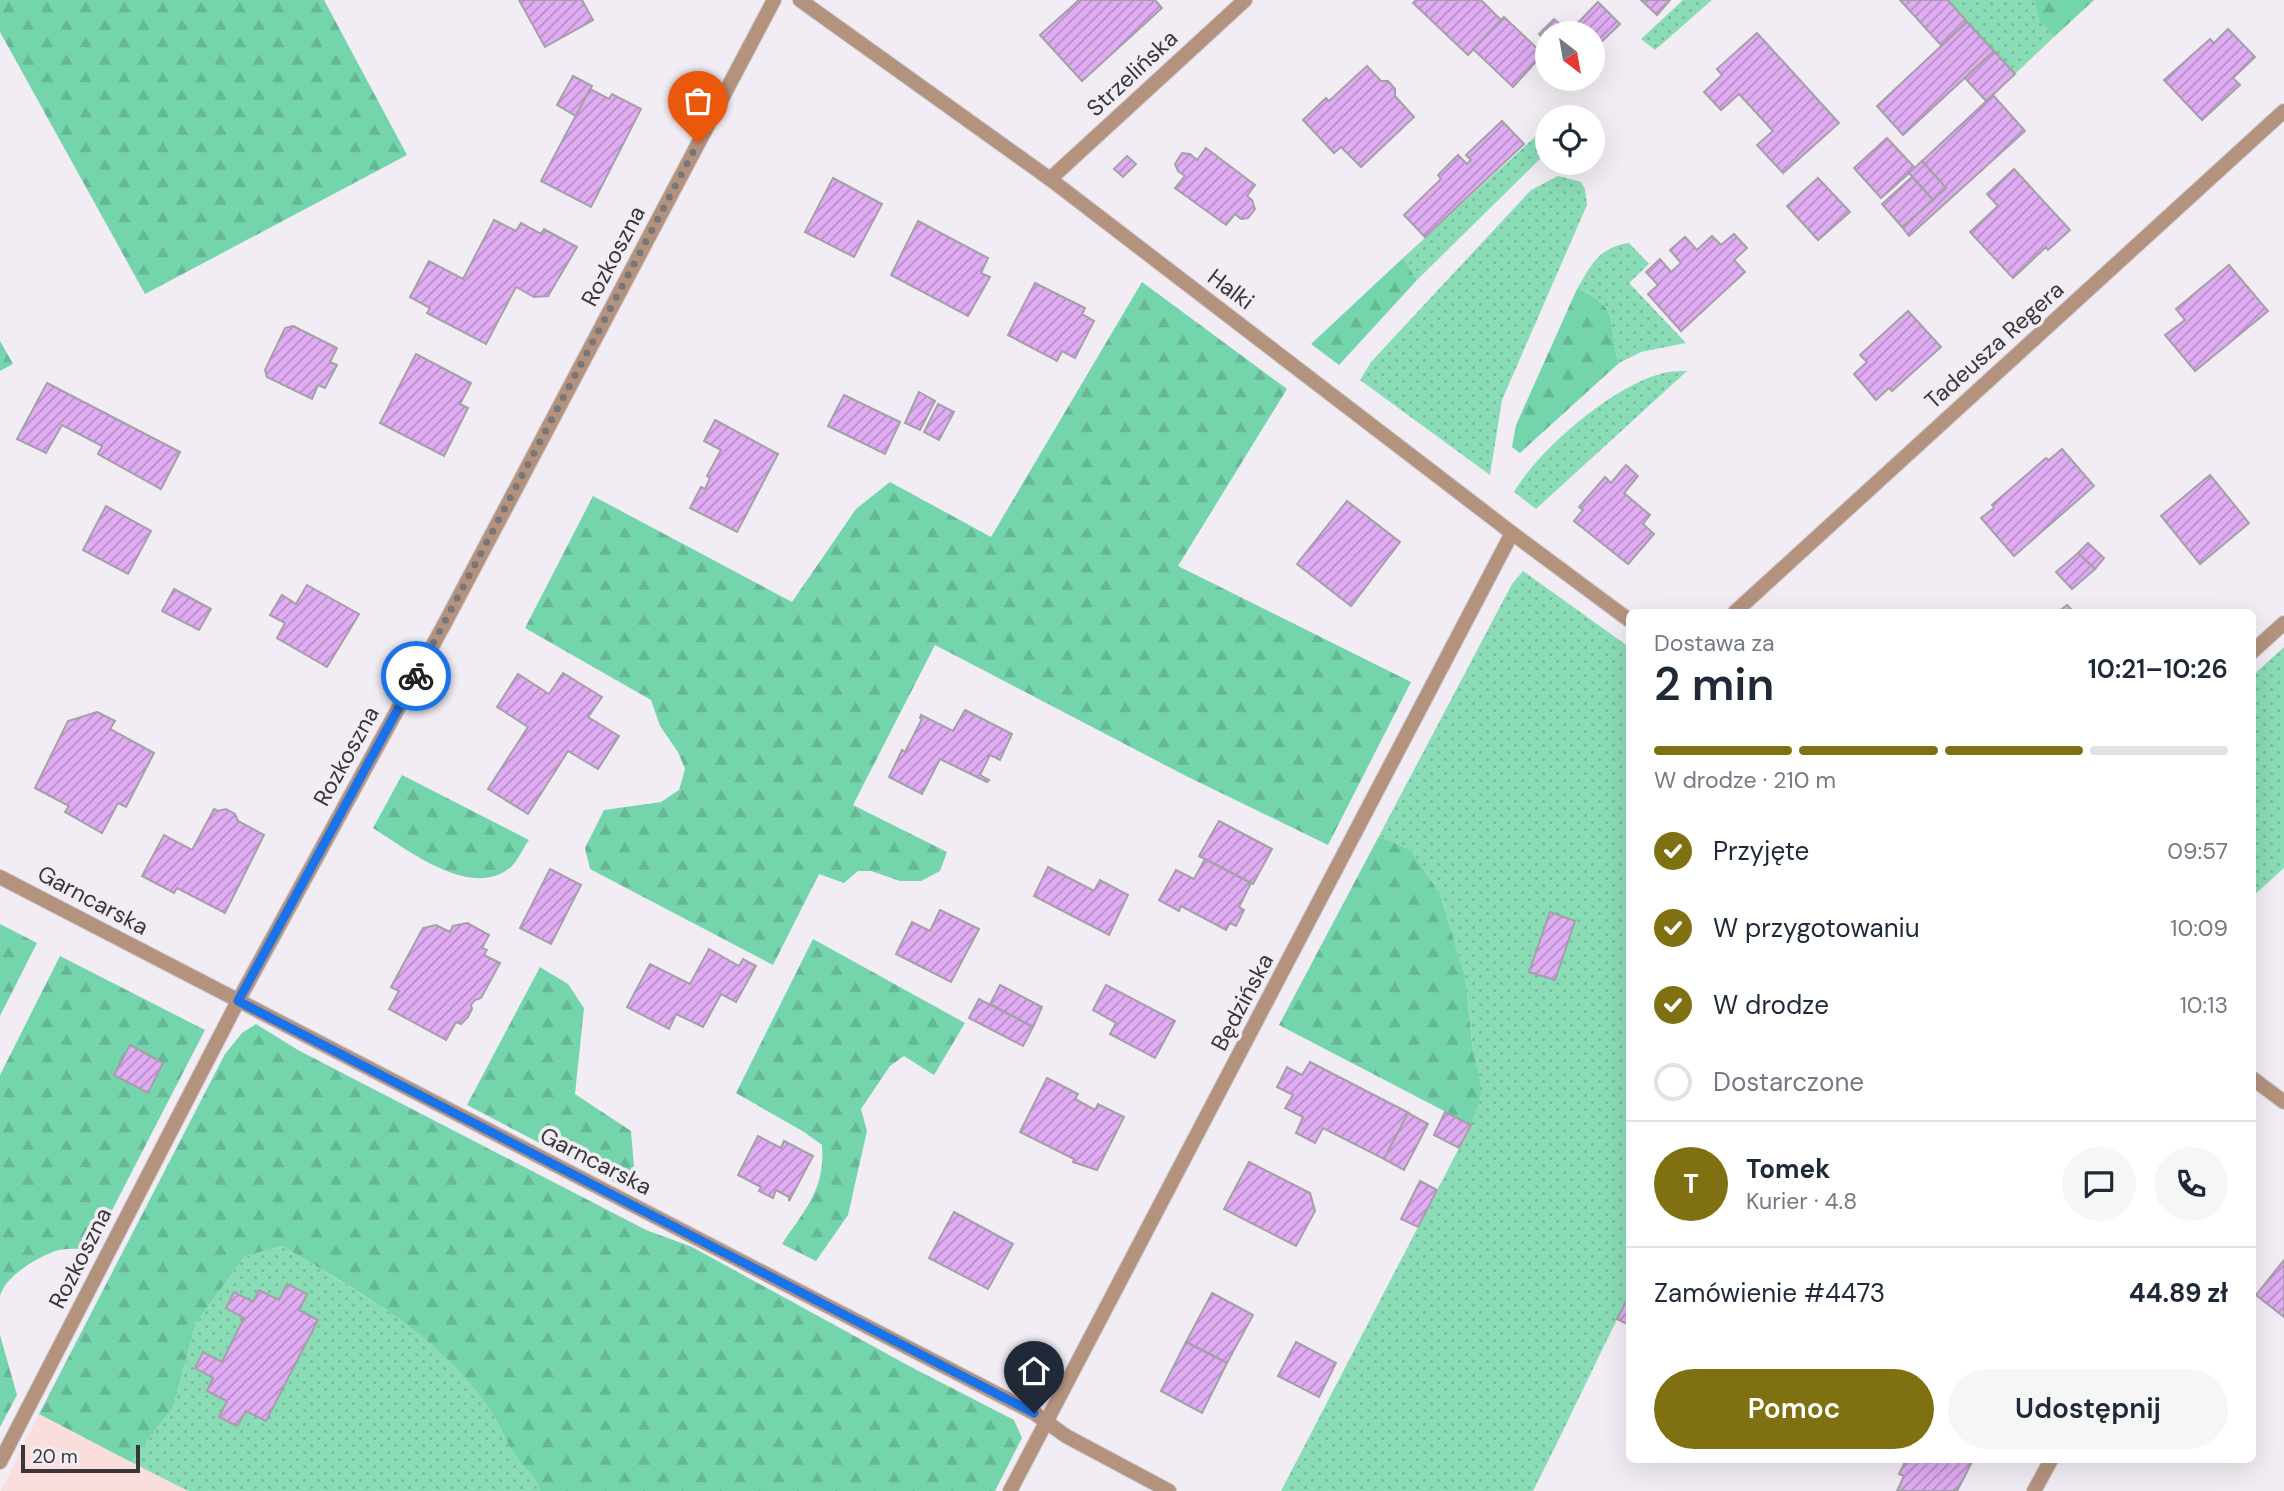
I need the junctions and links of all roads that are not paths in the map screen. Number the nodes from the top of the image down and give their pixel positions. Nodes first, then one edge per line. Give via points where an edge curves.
1 (774, 0) edge
2 (800, 0) edge
3 (1245, 0) edge
4 (2284, 111) edge
5 (1050, 179) junction
6 (1512, 533) junction
7 (1738, 609) edge
8 (1626, 618) edge
9 (2284, 622) edge
10 (2256, 648) edge
11 (0, 877) edge
12 (238, 1001) junction
13 (2256, 1082) edge
14 (2284, 1102) edge
15 (1046, 1422) junction
16 (0, 1462) edge
17 (2049, 1463) edge
18 (1010, 1491) edge
19 (1169, 1491) edge
20 (2034, 1491) edge

1 - 12 street, Rozkoszna via 453,609
2 - 5 street, Halki
3 - 5 street, Strzelińska
4 - 7 street, Tadeusza Regera
5 - 6 street, Halki
6 - 8 street, Halki
6 - 15 street, Będzińska
9 - 10 street
11 - 12 street, Garncarska
12 - 15 street, Garncarska
12 - 16 street, Rozkoszna
13 - 14 street
15 - 18 street, Będzińska
15 - 19 street, Garncarska
17 - 20 street

